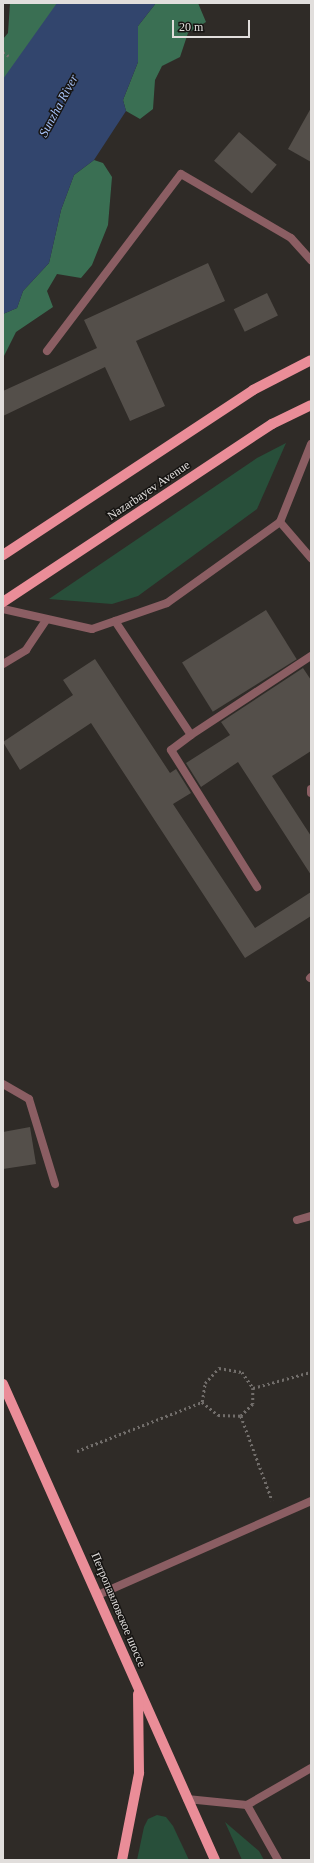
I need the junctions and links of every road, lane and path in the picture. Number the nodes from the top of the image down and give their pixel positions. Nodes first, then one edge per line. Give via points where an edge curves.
1 (3, 52) edge
2 (9, 56) dead end
3 (311, 260) edge
4 (47, 351) dead end
5 (311, 360) edge
6 (311, 405) edge
7 (311, 444) edge
8 (280, 522) junction
9 (3, 555) edge
10 (311, 558) edge
11 (3, 602) edge
12 (3, 609) edge
13 (47, 619) junction
14 (115, 621) junction
15 (311, 656) edge
16 (3, 664) edge
17 (191, 735) junction
18 (311, 789) edge
19 (311, 793) edge
20 (257, 887) dead end
21 (3, 1084) edge
22 (55, 1184) dead end
23 (311, 1216) edge
24 (297, 1220) dead end
25 (311, 1372) edge
26 (3, 1384) edge
27 (253, 1388) junction
28 (202, 1402) junction
29 (242, 1416) junction
30 (77, 1451) dead end
31 (311, 1501) edge
32 (277, 1516) junction
33 (98, 1595) junction
34 (138, 1690) junction
35 (311, 1768) edge
36 (187, 1800) junction
37 (247, 1805) junction
38 (122, 1860) edge
39 (215, 1860) edge
40 (278, 1860) edge

1 - 2 path
3 - 4 lane via 291,238 181,174
5 - 9 main road via 253,390
6 - 11 main road, Nazarbayev Avenue via 272,424
7 - 8 lane
8 - 10 lane
8 - 14 lane via 167,604
12 - 13 lane
13 - 14 lane via 92,629
13 - 16 lane via 26,650
14 - 17 lane
15 - 17 lane
17 - 20 lane via 171,750
18 - 19 lane
21 - 22 lane via 29,1099
23 - 24 lane
25 - 27 path
26 - 33 main road, Петропавловское шоссе
27 - 28 path via 242,1372 219,1368 205,1382
27 - 29 path via 253,1404
28 - 29 path via 218,1416
28 - 30 path
29 - 32 path
31 - 32 lane
32 - 33 lane
33 - 34 main road, Петропавловское шоссе
34 - 36 main road
34 - 38 main road, Петропавловское шоссе via 139,1773
35 - 37 lane
36 - 37 lane
36 - 39 main road
37 - 40 lane

